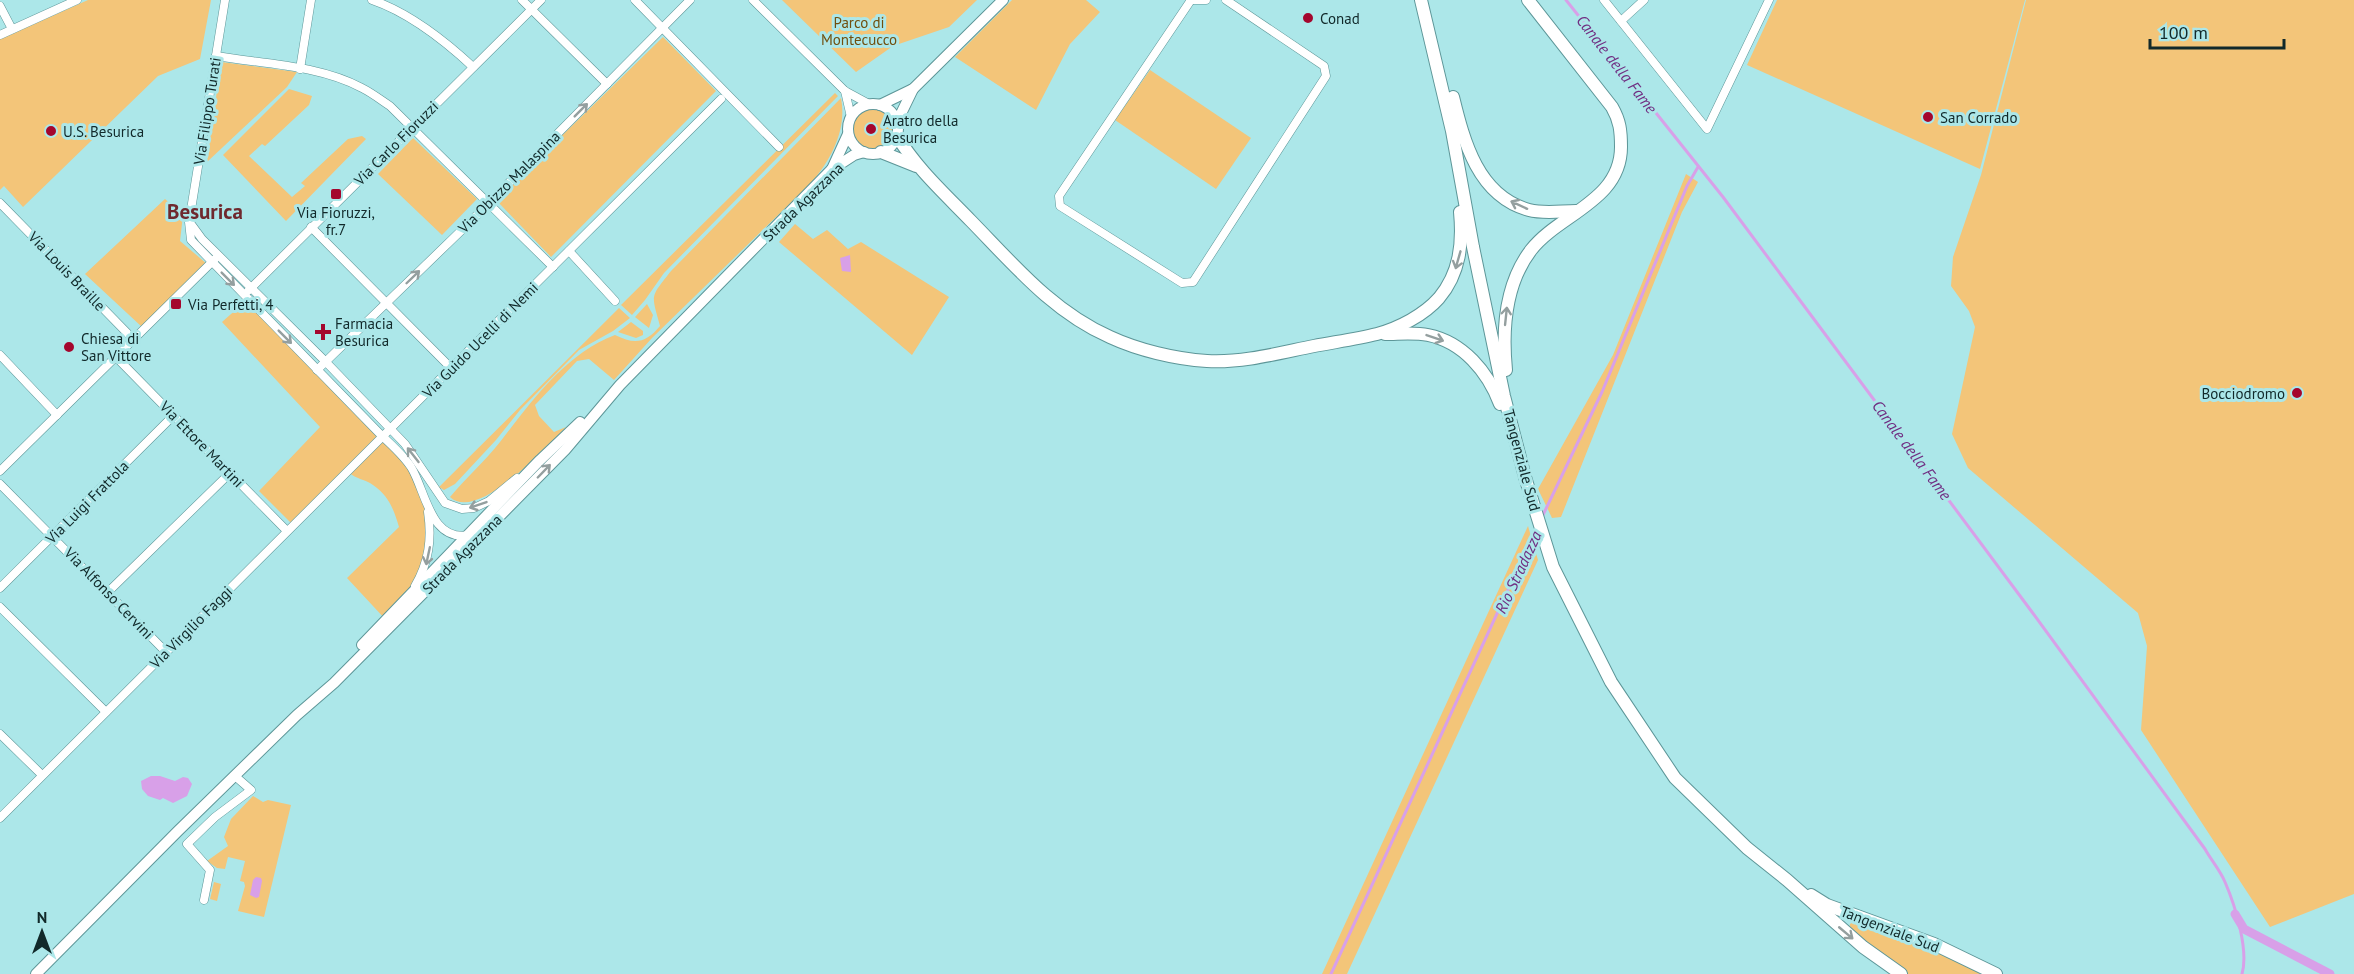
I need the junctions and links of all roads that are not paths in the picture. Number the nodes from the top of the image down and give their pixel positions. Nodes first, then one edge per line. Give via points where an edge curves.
1 (77, 0) edge
2 (225, 0) edge
3 (311, 0) edge
4 (372, 0) edge
5 (522, 0) edge
6 (541, 0) edge
7 (635, 0) edge
8 (690, 0) edge
9 (753, 0) edge
10 (1003, 0) edge
11 (1191, 0) edge
12 (1206, 0) edge
13 (1226, 0) edge
14 (1421, 0) edge
15 (1527, 0) edge
16 (1604, 0) edge
17 (1644, 0) edge
18 (1769, 0) edge
19 (0, 6) edge
20 (531, 9) junction
21 (1621, 21) junction
22 (663, 28) junction
23 (12, 29) junction
24 (0, 34) edge
25 (1431, 36) junction
26 (216, 56) junction
27 (473, 67) junction
28 (300, 69) junction
29 (607, 84) junction
30 (913, 89) junction
31 (845, 91) junction
32 (721, 99) dead end
33 (875, 105) junction
34 (851, 117) junction
35 (897, 122) junction
36 (412, 127) junction
37 (848, 134) junction
38 (897, 136) junction
39 (1454, 139) junction
40 (778, 147) dead end
41 (864, 152) junction
42 (881, 153) junction
43 (918, 167) junction
44 (831, 170) junction
45 (488, 201) junction
46 (0, 203) edge
47 (1577, 211) junction
48 (189, 222) junction
49 (311, 227) junction
50 (569, 251) junction
51 (219, 255) junction
52 (211, 262) junction
53 (553, 267) junction
54 (252, 287) junction
55 (244, 296) junction
56 (615, 301) dead end
57 (386, 303) junction
58 (1378, 334) junction
59 (134, 339) junction
60 (0, 355) edge
61 (116, 357) junction
62 (325, 361) junction
63 (452, 369) junction
64 (317, 370) junction
65 (620, 385) junction
66 (57, 415) junction
67 (174, 416) junction
68 (1510, 416) junction
69 (391, 430) junction
70 (382, 436) junction
71 (1520, 455) junction
72 (540, 460) junction
73 (0, 471) edge
74 (230, 473) junction
75 (0, 484) edge
76 (529, 486) junction
77 (426, 501) junction
78 (287, 531) junction
79 (54, 536) junction
80 (467, 536) junction
81 (0, 588) edge
82 (108, 592) junction
83 (402, 604) junction
84 (0, 608) edge
85 (166, 652) junction
86 (106, 712) junction
87 (297, 715) junction
88 (0, 734) edge
89 (42, 776) junction
90 (235, 776) junction
91 (0, 818) edge
92 (1787, 880) junction
93 (204, 900) dead end
94 (36, 974) edge
95 (1901, 974) edge
96 (1996, 974) edge

1 - 23 street
2 - 26 street, Via Filippo Turati
3 - 28 street
4 - 27 street via 424,28
5 - 20 street
6 - 20 street, Via Carlo Fioruzzi
7 - 22 street
8 - 22 street, Via Obizzo Malaspina
9 - 31 street
10 - 30 main road
11 - 12 street
11 - 13 street via 1059,196 1060,206 1182,283 1193,282 1326,76 1324,66
14 - 25 main road, Tangenziale Sud
15 - 47 main road via 1619,121 1621,157 1616,174 1599,196
16 - 21 street
17 - 21 street
18 - 21 street via 1707,129
19 - 23 street
20 - 27 street, Via Carlo Fioruzzi
20 - 29 street
22 - 29 street, Via Obizzo Malaspina
22 - 40 street
23 - 24 street
25 - 39 main road, Tangenziale Sud
47 -> 25 main road via 1529,210 1491,186 1466,147 1453,94
26 - 28 street
26 - 48 street, Via Filippo Turati
27 - 36 street, Via Carlo Fioruzzi
28 - 36 street via 363,88
45 -> 29 street, Via Obizzo Malaspina
30 - 33 main road
30 - 35 main road
31 - 33 street
31 - 34 street
32 - 50 street, Via Guido Ucelli di Nemi
33 - 34 main road via 856,111
33 - 35 main road via 893,115
34 - 37 main road
35 - 38 main road
36 - 45 street
36 - 49 street, Via Carlo Fioruzzi
37 - 41 main road
37 - 44 main road
38 - 42 main road
38 - 43 main road
39 -> 58 main road via 1461,251 1452,279 1423,312
39 - 68 main road, Tangenziale Sud
41 - 42 main road
41 - 44 main road, Strada Agazzana
42 - 43 main road
43 - 58 main road via 1045,297 1112,338 1179,358 1208,361 1247,360
44 - 65 main road, Strada Agazzana
45 - 53 street
57 -> 45 street, Via Obizzo Malaspina
46 - 59 street, Via Louis Braille
68 -> 47 main road via 1504,353 1511,289 1530,251
48 - 51 street
48 - 52 street via 191,240
49 - 54 street, Via Carlo Fioruzzi
49 - 57 street
50 - 53 street, Via Guido Ucelli di Nemi
50 - 56 street
51 - 52 street
51 - 54 street
52 -> 55 street
52 - 59 street
53 - 63 street, Via Guido Ucelli di Nemi
54 - 55 street, Via Carlo Fioruzzi
54 - 62 street
55 -> 64 street
57 - 62 street, Via Obizzo Malaspina
57 - 63 street
58 -> 71 main road via 1427,335 1441,339 1470,358 1491,383
59 - 61 street
60 - 66 street
61 - 66 street
61 - 67 street, Via Ettore Martini
62 - 64 street, Via Obizzo Malaspina
62 - 69 street
63 - 69 street, Via Guido Ucelli di Nemi
64 - 70 street
65 - 72 main road, Strada Agazzana
76 -> 65 main road, Strada Agazzana
66 - 73 street
67 - 74 street, Via Ettore Martini
67 - 79 street, Via Luigi Frattola
68 - 71 main road, Tangenziale Sud
69 - 70 street, Via Guido Ucelli di Nemi
72 -> 69 street, Strada Agazzana via 489,501 462,509 445,503
70 - 77 street via 411,468
70 - 78 street, Via Virgilio Faggi
71 - 92 main road, Tangenziale Sud via 1553,567 1611,682 1675,778 1747,848
72 - 80 main road, Strada Agazzana
74 - 78 street, Via Ettore Martini
74 - 82 street
75 - 79 street, Via Alfonso Cervini
76 - 80 street via 519,490 476,534
76 - 87 main road, Strada Agazzana
77 - 80 street via 439,526
77 -> 83 street via 430,547 426,565
78 - 85 street, Via Virgilio Faggi
79 - 81 street, Via Luigi Frattola
79 - 82 street, Via Alfonso Cervini
80 - 83 main road, Strada Agazzana
82 - 85 street, Via Alfonso Cervini
83 - 87 main road, Strada Agazzana
84 - 86 street
85 - 86 street, Via Virgilio Faggi
86 - 89 street, Via Virgilio Faggi
87 - 90 main road, Strada Agazzana
88 - 89 street
89 - 91 street, Via Virgilio Faggi
90 - 93 street via 250,790 186,844 210,870
90 - 94 main road, Strada Agazzana
92 -> 95 main road, Tangenziale Sud via 1863,947
92 - 96 main road, Tangenziale Sud via 1827,904 1934,944

